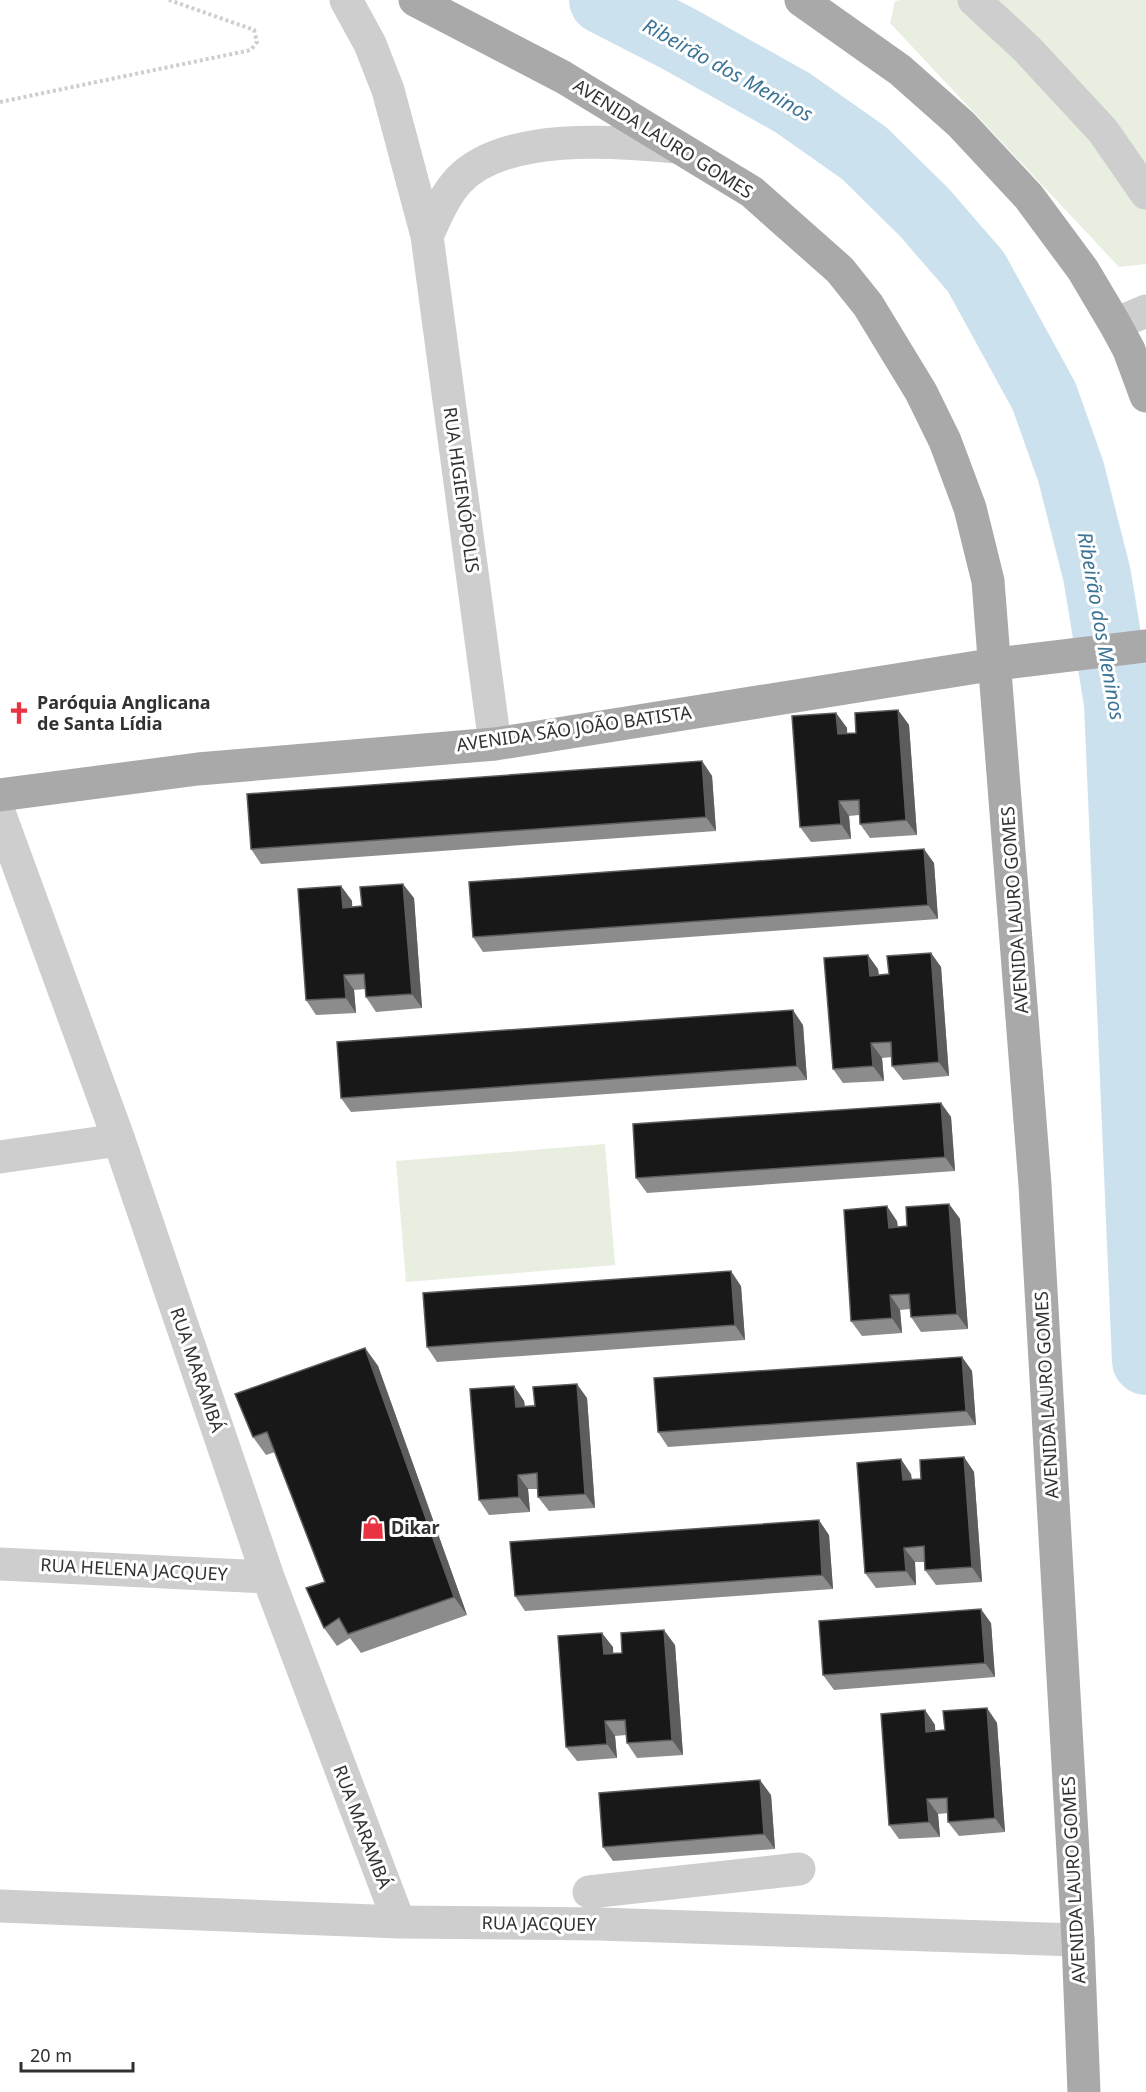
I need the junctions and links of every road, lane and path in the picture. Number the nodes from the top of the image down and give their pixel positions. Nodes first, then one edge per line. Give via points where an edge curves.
1 (170, 0) edge
2 (346, 0) edge
3 (415, 0) edge
4 (974, 0) edge
5 (812, 2) edge
6 (0, 102) edge
7 (676, 147) junction
8 (1146, 193) edge
9 (427, 236) junction
10 (1146, 311) edge
11 (1115, 324) junction
12 (1146, 396) edge
13 (1146, 646) edge
14 (996, 664) junction
15 (495, 744) junction
16 (0, 795) edge
17 (0, 815) edge
18 (119, 1140) junction
19 (0, 1156) edge
20 (0, 1564) edge
21 (268, 1577) junction
22 (799, 1869) dead end
23 (589, 1892) dead end
24 (0, 1906) edge
25 (399, 1922) junction
26 (1078, 1940) junction
27 (1084, 2092) edge

1 - 6 path via 254,30 258,42 251,50
2 - 9 street, RUA HIGIENÓPOLIS via 370,44 388,90
3 - 7 main road, AVENIDA LAURO GOMES via 563,77
4 - 8 street via 1028,49 1103,131
5 - 11 main road via 900,70 961,124 1029,197 1083,270
7 - 9 street via 586,141 511,152 481,163 459,180 442,203
7 - 14 main road, AVENIDA LAURO GOMES via 752,192 840,270 868,305 926,402 970,508 988,581
9 - 15 street, RUA HIGIENÓPOLIS
10 - 11 street
11 - 12 main road
13 - 14 main road, AVENIDA SÃO JOÃO BATISTA
14 - 15 main road, AVENIDA SÃO JOÃO BATISTA
14 - 26 main road, AVENIDA LAURO GOMES via 1035,1185
15 - 16 main road, AVENIDA SÃO JOÃO BATISTA via 198,769
17 - 18 street, RUA MARAMBÁ
18 - 19 street
18 - 21 street, RUA MARAMBÁ
20 - 21 street, RUA HELENA JACQUEY
21 - 25 street, RUA MARAMBÁ
22 - 23 street
24 - 25 street, RUA JACQUEY
25 - 26 street, RUA JACQUEY
26 - 27 main road, AVENIDA LAURO GOMES

